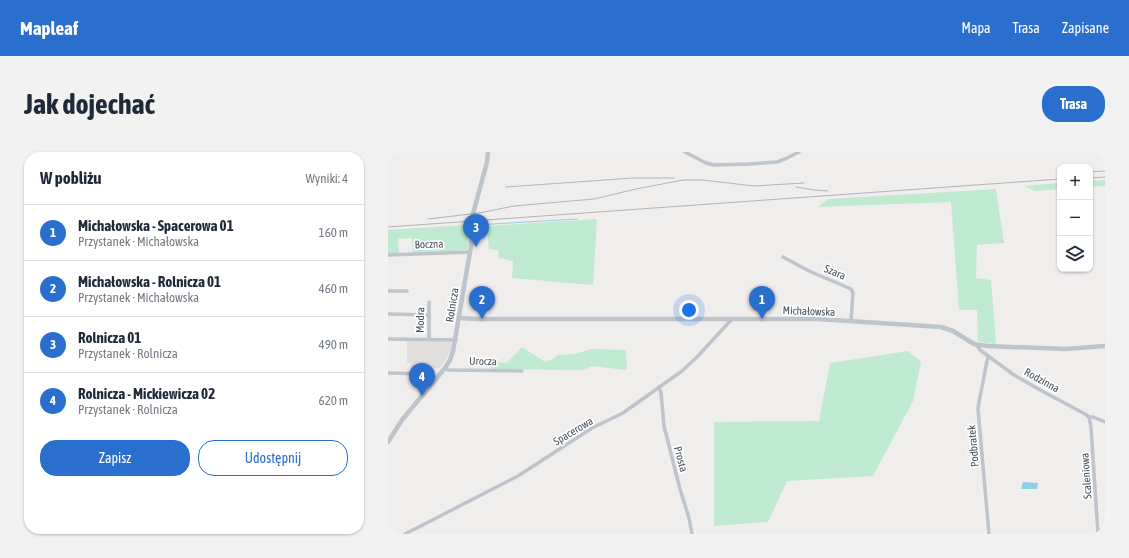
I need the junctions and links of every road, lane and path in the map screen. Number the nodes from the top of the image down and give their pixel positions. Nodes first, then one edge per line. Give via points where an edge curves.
1 (488, 152) edge
2 (685, 152) edge
3 (799, 152) edge
4 (470, 252) junction
5 (388, 255) edge
6 (783, 257) dead end
7 (388, 291) edge
8 (407, 292) dead end
9 (429, 302) dead end
10 (388, 314) edge
11 (429, 315) junction
12 (459, 318) junction
13 (732, 319) junction
14 (851, 321) junction
15 (388, 339) edge
16 (429, 339) junction
17 (456, 340) junction
18 (976, 344) junction
19 (1105, 346) edge
20 (988, 356) junction
21 (445, 368) junction
22 (522, 371) dead end
23 (388, 373) edge
24 (437, 378) junction
25 (659, 387) junction
26 (1089, 417) junction
27 (1105, 422) edge
28 (388, 442) edge
29 (405, 534) edge
30 (692, 534) edge
31 (989, 534) edge
32 (1098, 534) edge

1 - 4 street, Rolnicza via 472,216
2 - 3 street via 714,165 777,162
4 - 5 street, Boczna
4 - 12 street, Rolnicza
6 - 14 street, Szara via 851,289
7 - 8 street
9 - 11 street, Modra
10 - 11 street
11 - 16 street, Modra
12 - 13 street, Michałowska
12 - 17 street, Rolnicza
13 - 14 street, Michałowska
13 - 25 street, Spacerowa via 697,357
14 - 18 street, Michałowska via 941,327
15 - 16 street
16 - 17 street
17 - 21 street, Rolnicza via 452,356
18 - 19 street, Michałowska via 1066,349
18 - 20 street, Rodzinna
20 - 26 street, Rodzinna via 1014,375
20 - 31 street, Podbratek via 978,409
21 - 22 street, Urocza
21 - 24 street, Rolnicza
23 - 24 street via 429,374
24 - 28 street, Rolnicza via 402,420
25 - 29 street, Spacerowa via 623,413 592,428 518,476
25 - 30 street, Prosta via 665,433
26 - 27 street, Rodzinna
26 - 32 street, Scaleniowa

